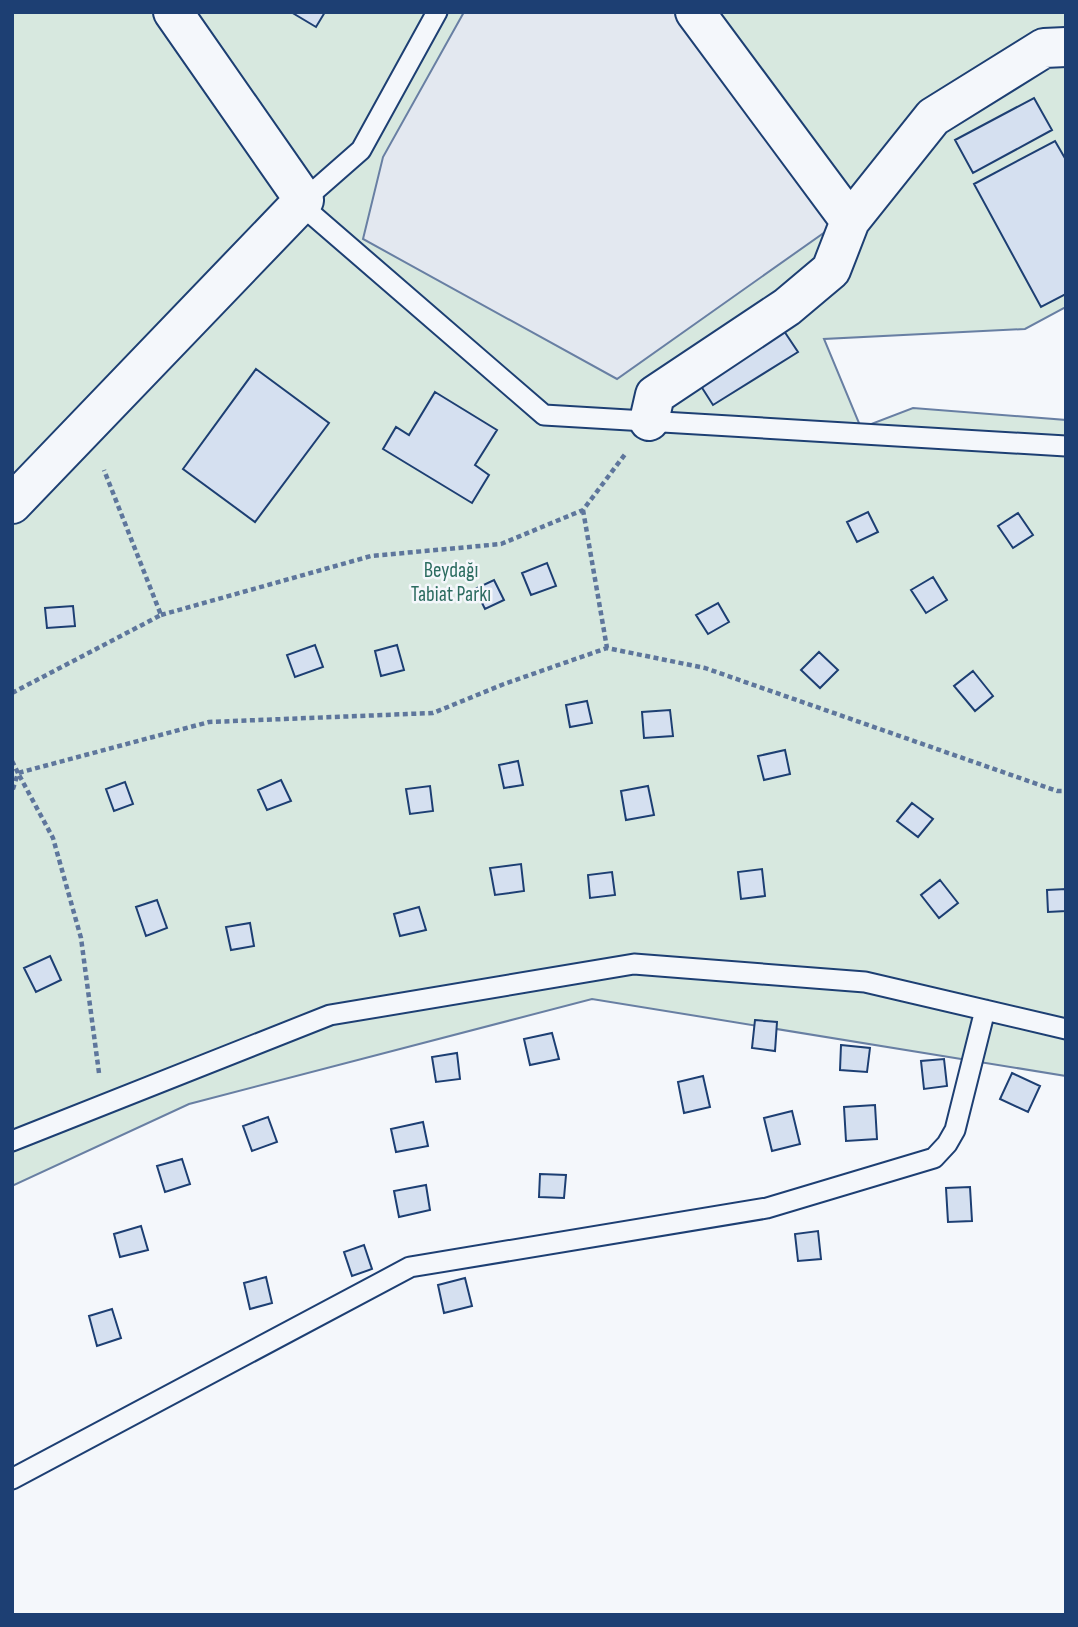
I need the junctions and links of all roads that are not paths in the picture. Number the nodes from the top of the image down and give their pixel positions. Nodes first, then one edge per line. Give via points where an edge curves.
1 (173, 12) edge
2 (437, 12) edge
3 (695, 12) edge
4 (1066, 47) edge
5 (302, 202) junction
6 (850, 221) junction
7 (649, 421) junction
8 (1066, 446) edge
9 (12, 504) edge
10 (985, 1010) junction
11 (1066, 1028) edge
12 (12, 1141) edge
13 (12, 1479) edge

1 - 5 street
2 - 5 lane via 361,150
3 - 6 street
4 - 6 street via 1044,48 933,117
5 - 7 lane via 544,415
5 - 9 street
6 - 7 street via 831,270 787,307 655,395
7 - 8 lane
10 - 11 lane
10 - 12 lane via 865,982 634,964 330,1015
10 - 13 lane via 955,1130 934,1158 767,1208 410,1267

